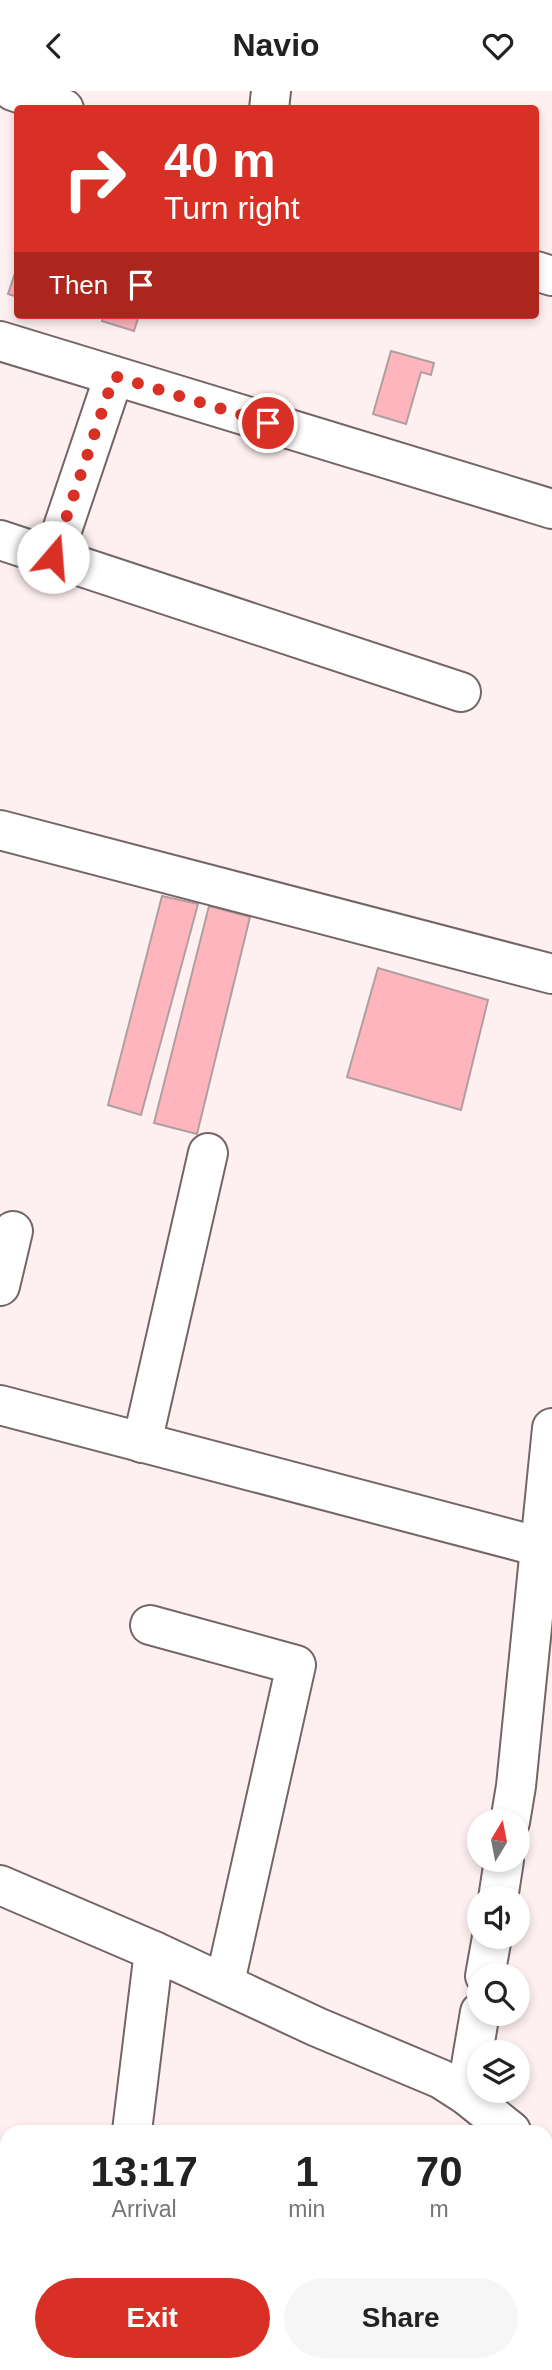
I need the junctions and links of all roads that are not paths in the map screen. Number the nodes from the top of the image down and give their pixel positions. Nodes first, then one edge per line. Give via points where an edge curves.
1 (13, 91) edge
2 (53, 105) edge
3 (0, 341) edge
4 (114, 376) junction
5 (552, 509) edge
6 (0, 540) edge
7 (53, 557) junction
8 (461, 692) dead end
9 (0, 830) edge
10 (552, 974) edge
11 (208, 1153) dead end
12 (13, 1231) dead end
13 (0, 1286) edge
14 (0, 1405) edge
15 (552, 1428) edge
16 (142, 1443) junction
17 (545, 1549) edge
18 (150, 1625) dead end
19 (512, 1809) edge
20 (0, 1885) edge
21 (155, 1951) junction
22 (225, 1982) junction
23 (478, 2026) edge
24 (466, 2095) junction
25 (133, 2125) edge
26 (501, 2125) edge

1 - 2 street
3 - 4 street
4 - 5 street
4 - 7 street
6 - 7 street
7 - 8 street
9 - 10 street
11 - 16 street
12 - 13 street
14 - 16 street
15 - 17 street
16 - 17 street
17 - 19 street
18 - 22 street via 296,1665
20 - 21 street
21 - 22 street
21 - 25 street
22 - 24 street via 317,2027 441,2078
23 - 24 street
24 - 26 street

